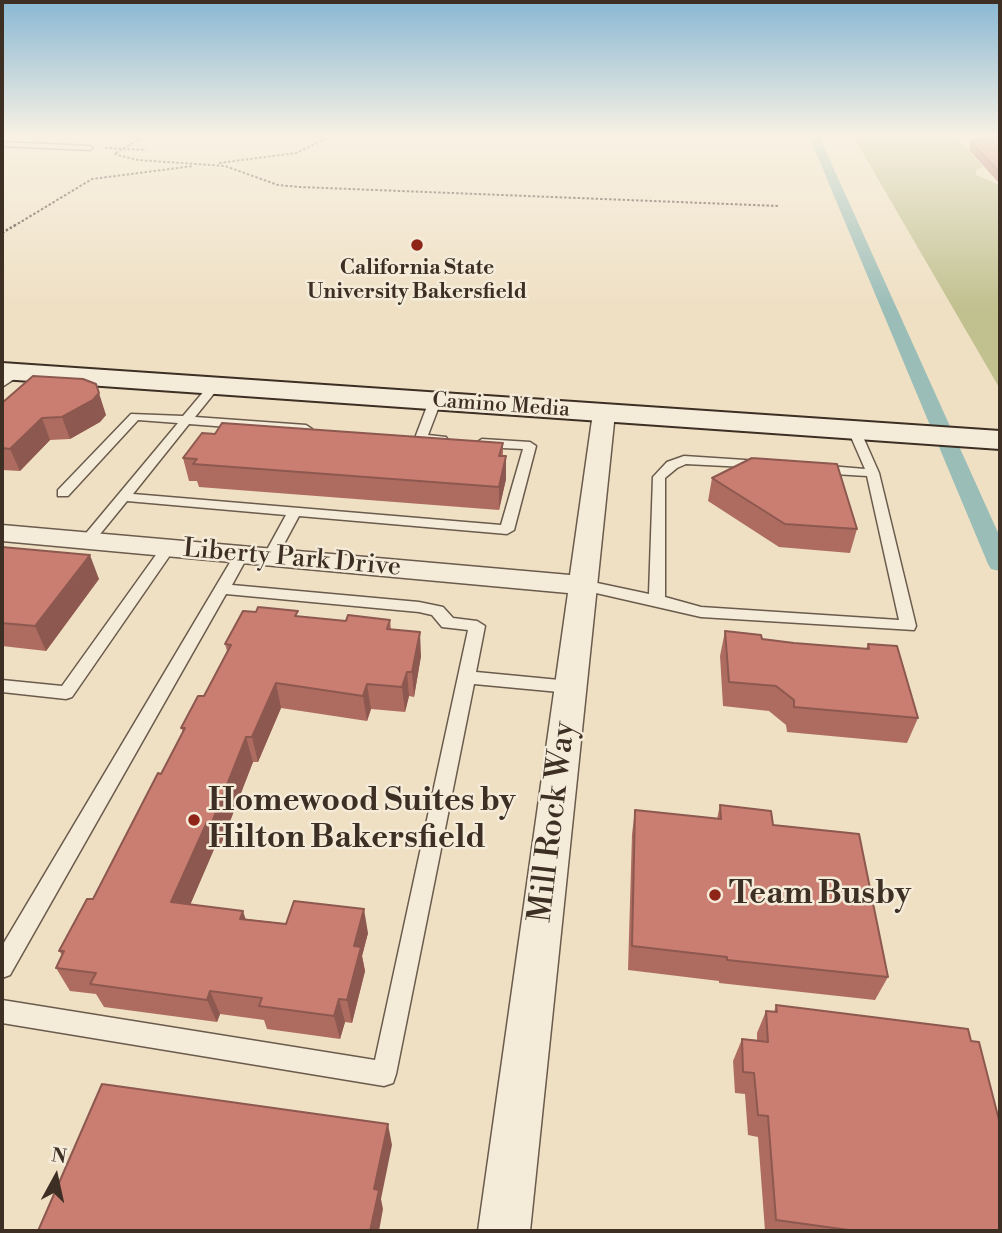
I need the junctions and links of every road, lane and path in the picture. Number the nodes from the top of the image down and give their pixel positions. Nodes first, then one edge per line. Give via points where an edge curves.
1 (68, 194) edge
2 (465, 194) edge
3 (779, 206) dead end
4 (2, 233) edge
5 (8, 375) edge
6 (214, 386) junction
7 (435, 401) junction
8 (604, 413) junction
9 (186, 420) junction
10 (324, 430) edge
11 (854, 430) junction
12 (986, 439) edge
13 (776, 466) edge
14 (803, 468) edge
15 (873, 473) junction
16 (63, 494) dead end
17 (122, 498) junction
18 (295, 512) junction
19 (2, 533) edge
20 (87, 541) junction
21 (168, 548) junction
22 (242, 554) junction
23 (270, 557) junction
24 (583, 585) junction
25 (222, 589) junction
26 (657, 600) junction
27 (467, 677) junction
28 (2, 686) edge
29 (570, 687) junction
30 (2, 967) edge
31 (2, 1012) edge
32 (504, 1231) edge

1 - 4 path
2 - 3 path
5 - 6 street, Camino Media
6 - 7 street, Camino Media
6 - 9 lane
7 - 8 street, Camino Media
7 - 18 lane via 414,438 530,446 507,530
8 - 11 street, Camino Media
8 - 24 street, Mill Rock Way
9 - 10 lane
9 - 16 lane via 135,416
9 - 17 lane
11 - 12 street, Camino Media
11 - 15 lane
13 - 26 lane via 684,460 659,477
14 - 15 lane
15 - 26 lane via 908,626 701,611
17 - 18 lane
17 - 20 lane
18 - 23 lane
19 - 20 street, Liberty Park Drive
20 - 21 street, Liberty Park Drive
21 - 22 street, Liberty Park Drive
21 - 28 lane via 66,693
22 - 23 street, Liberty Park Drive
22 - 25 lane
23 - 24 street, Liberty Park Drive
24 - 26 lane
24 - 29 street, Mill Rock Way
25 - 27 lane via 437,611 448,623 477,626
25 - 30 lane
27 - 29 lane
27 - 31 lane via 384,1074
29 - 32 street, Mill Rock Way

